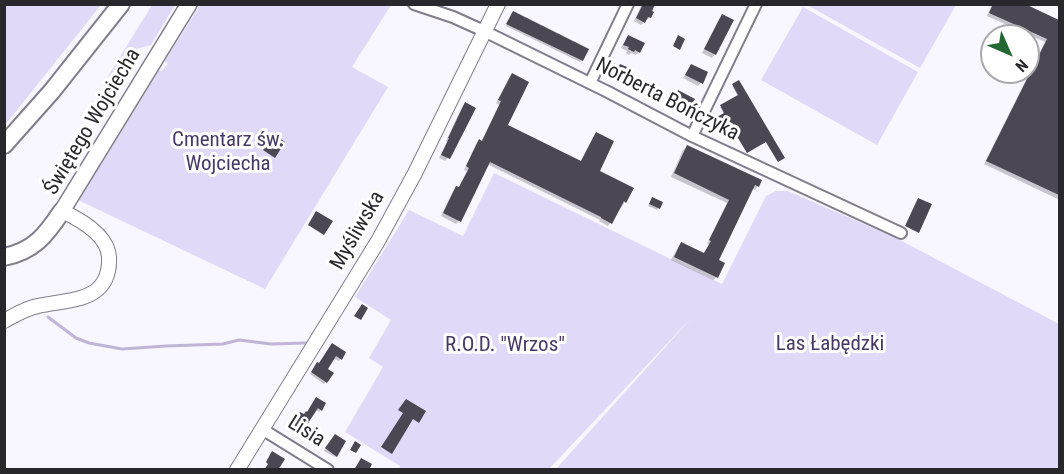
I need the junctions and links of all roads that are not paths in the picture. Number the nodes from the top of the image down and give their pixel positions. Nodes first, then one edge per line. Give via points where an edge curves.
1 (121, 4) edge
2 (189, 4) edge
3 (414, 4) edge
4 (498, 4) edge
5 (628, 4) edge
6 (756, 4) edge
7 (484, 31) junction
8 (590, 83) junction
9 (692, 136) junction
10 (4, 146) edge
11 (62, 211) junction
12 (901, 233) dead end
13 (4, 257) edge
14 (4, 321) edge
15 (262, 429) junction
16 (237, 470) edge
17 (328, 470) edge

1 - 10 main road
2 - 11 main road, Świętego Wojciecha
3 - 7 street, Norberta Bończyka
4 - 7 street, Myśliwska
5 - 8 street
6 - 9 street
7 - 8 street, Norberta Bończyka
7 - 15 street, Myśliwska via 378,241
8 - 9 street, Norberta Bończyka
9 - 12 street, Norberta Bończyka
11 - 13 main road via 39,241 21,253
11 - 14 street, Świętego Wojciecha via 90,228 105,243 109,254 107,276 90,295 36,306
15 - 16 street, Myśliwska
15 - 17 street, Lisia

